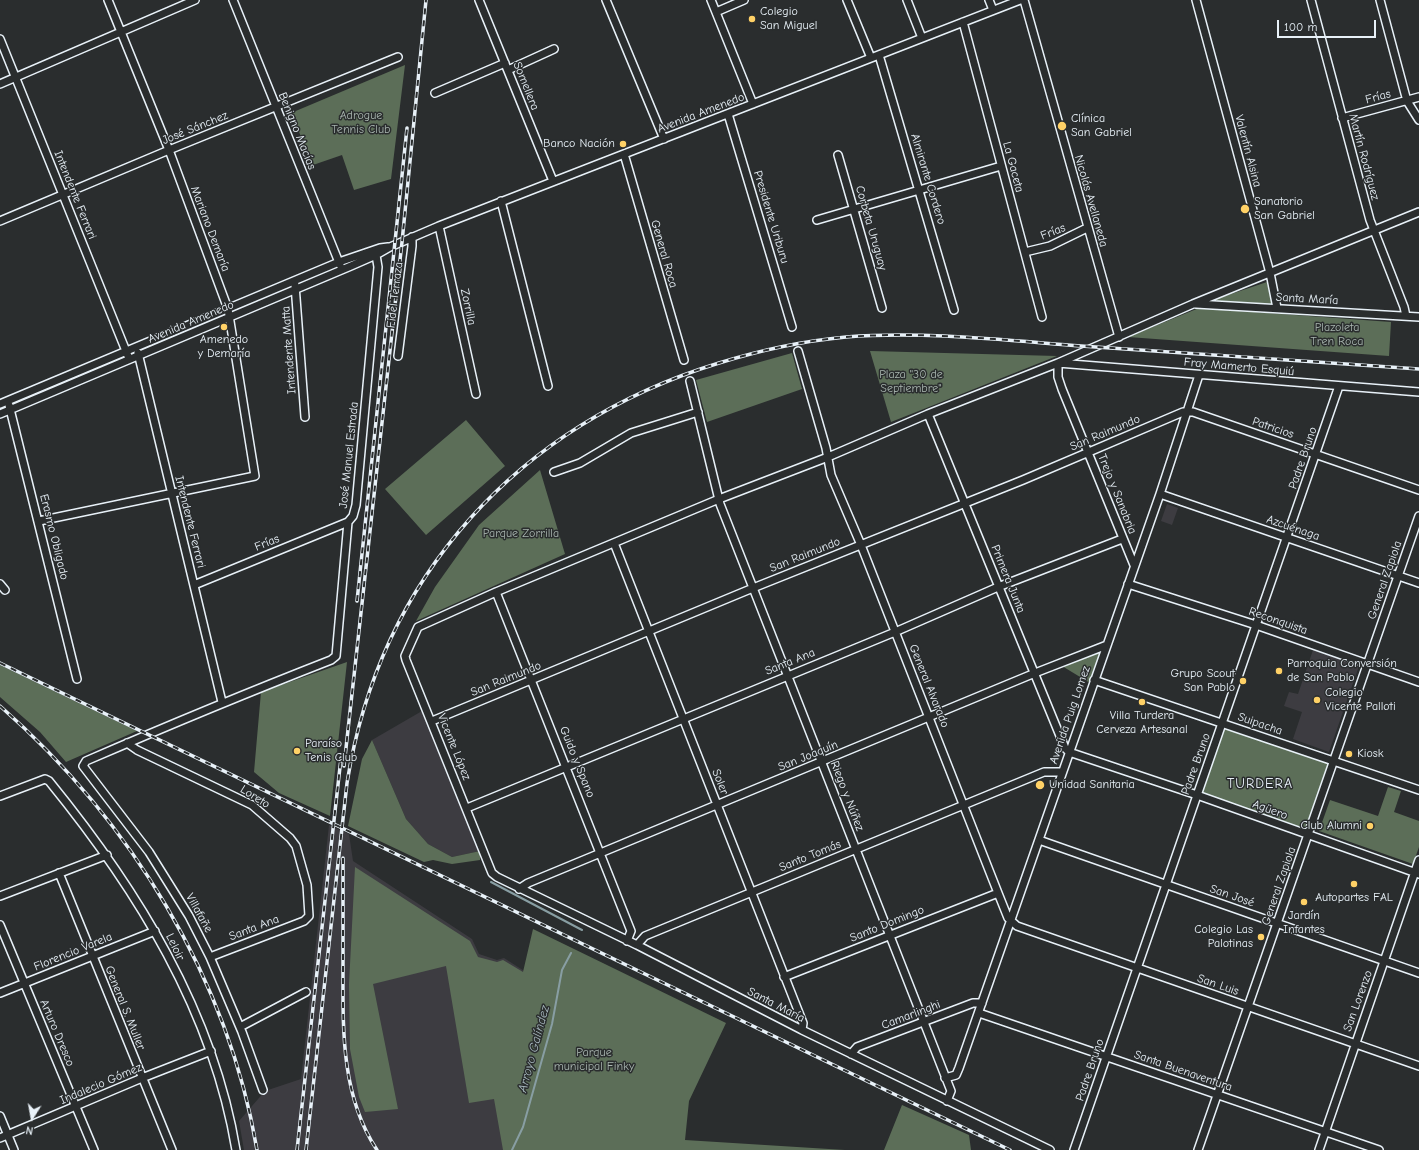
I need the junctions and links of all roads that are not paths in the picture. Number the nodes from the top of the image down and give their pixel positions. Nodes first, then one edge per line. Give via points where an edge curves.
1 (108, 0) edge
2 (195, 0) edge
3 (233, 0) edge
4 (479, 0) edge
5 (606, 0) edge
6 (710, 0) edge
7 (744, 0) edge
8 (848, 0) edge
9 (907, 0) edge
10 (989, 0) edge
11 (1020, 0) edge
12 (1024, 0) edge
13 (1196, 0) edge
14 (1311, 0) edge
15 (1380, 0) edge
16 (993, 10) junction
17 (716, 12) junction
18 (963, 22) junction
19 (122, 33) junction
20 (922, 38) junction
21 (0, 39) edge
22 (554, 49) dead end
23 (879, 55) junction
24 (398, 57) dead end
25 (871, 58) junction
26 (505, 63) junction
27 (508, 70) junction
28 (15, 77) junction
29 (0, 84) edge
30 (435, 93) dead end
31 (1419, 97) edge
32 (1407, 101) junction
33 (753, 104) junction
34 (276, 106) junction
35 (728, 114) junction
36 (1342, 118) junction
37 (1419, 120) edge
38 (664, 139) junction
39 (169, 150) junction
40 (624, 154) junction
41 (838, 155) dead end
42 (1001, 166) junction
43 (553, 181) junction
44 (920, 190) junction
45 (63, 196) junction
46 (501, 201) junction
47 (854, 209) junction
48 (1419, 212) edge
49 (817, 220) dead end
50 (0, 221) edge
51 (439, 226) junction
52 (1087, 228) junction
53 (1373, 230) junction
54 (412, 238) junction
55 (390, 247) junction
56 (1025, 252) junction
57 (376, 255) junction
58 (338, 262) junction
59 (342, 270) junction
60 (1270, 273) junction
61 (295, 281) junction
62 (296, 289) junction
63 (1193, 304) junction
64 (882, 308) dead end
65 (1277, 308) junction
66 (228, 309) junction
67 (954, 310) dead end
68 (231, 316) junction
69 (1406, 316) junction
70 (1042, 317) dead end
71 (1419, 317) edge
72 (792, 327) dead end
73 (1119, 337) junction
74 (136, 348) junction
75 (798, 351) dead end
76 (127, 352) junction
77 (139, 356) junction
78 (398, 356) dead end
79 (129, 360) junction
80 (684, 360) dead end
81 (1058, 363) junction
82 (1199, 375) junction
83 (690, 381) dead end
84 (548, 386) dead end
85 (1339, 386) junction
86 (1419, 392) edge
87 (476, 394) dead end
88 (8, 401) junction
89 (0, 404) edge
90 (11, 409) junction
91 (1188, 411) junction
92 (698, 412) junction
93 (0, 414) edge
94 (928, 414) junction
95 (305, 417) dead end
96 (1088, 452) junction
97 (1316, 455) junction
98 (828, 457) junction
99 (554, 472) dead end
100 (1419, 490) edge
101 (1160, 494) junction
102 (172, 495) junction
103 (719, 499) junction
104 (965, 502) junction
105 (1419, 516) edge
106 (39, 521) junction
107 (348, 522) junction
108 (1287, 537) junction
109 (1122, 539) junction
110 (614, 543) junction
111 (861, 544) junction
112 (1134, 565) junction
113 (1398, 575) junction
114 (1419, 583) edge
115 (0, 584) edge
116 (1128, 584) junction
117 (194, 585) junction
118 (998, 587) junction
119 (753, 588) junction
120 (5, 590) dead end
121 (496, 592) junction
122 (1256, 625) junction
123 (649, 631) junction
124 (895, 632) junction
125 (1107, 645) junction
126 (1367, 664) junction
127 (1035, 673) junction
128 (788, 675) junction
129 (77, 679) dead end
130 (532, 680) junction
131 (1094, 680) junction
132 (1419, 682) edge
133 (222, 702) junction
134 (929, 717) junction
135 (682, 718) junction
136 (432, 720) junction
137 (1223, 722) junction
138 (127, 743) junction
139 (1069, 752) junction
140 (1335, 760) junction
141 (822, 762) junction
142 (567, 768) junction
143 (1062, 772) junction
144 (1419, 790) edge
145 (1197, 795) junction
146 (0, 796) edge
147 (963, 804) junction
148 (717, 805) junction
149 (467, 808) junction
150 (1308, 836) junction
151 (1039, 840) junction
152 (856, 850) junction
153 (601, 854) junction
154 (107, 855) junction
155 (1419, 860) edge
156 (59, 873) junction
157 (1417, 873) edge
158 (494, 875) joint
159 (1166, 885) junction
160 (519, 889) junction
161 (751, 892) junction
162 (998, 893) junction
163 (0, 896) edge
164 (306, 920) joint
165 (1011, 922) junction
166 (1277, 923) junction
167 (0, 925) edge
168 (155, 931) junction
169 (888, 935) junction
170 (627, 941) junction
171 (637, 945) junction
172 (92, 956) junction
173 (210, 957) junction
174 (1385, 959) junction
175 (1137, 969) junction
176 (1419, 972) edge
177 (784, 977) junction
178 (25, 983) junction
179 (306, 992) dead end
180 (0, 993) edge
181 (982, 1003) junction
182 (1249, 1007) junction
183 (979, 1013) junction
184 (924, 1022) junction
185 (240, 1027) junction
186 (802, 1030) junction
187 (1354, 1044) junction
188 (212, 1051) junction
189 (851, 1054) junction
190 (1106, 1056) junction
191 (1419, 1066) edge
192 (142, 1078) junction
193 (946, 1078) junction
194 (263, 1090) dead end
195 (1219, 1094) junction
196 (947, 1101) junction
197 (76, 1107) junction
198 (0, 1116) edge
199 (1325, 1131) junction
200 (8, 1135) junction
201 (0, 1138) edge
202 (14, 1150) edge
203 (94, 1150) edge
204 (172, 1150) edge
205 (235, 1150) edge
206 (1050, 1150) edge
207 (1074, 1150) edge
208 (1198, 1150) edge
209 (1319, 1150) edge
210 (1379, 1150) edge

1 - 19 street, Mariano Demaría
2 - 19 street
3 - 34 street, Benigno Macías
4 - 26 street, Somellera
5 - 38 street
6 - 17 street
7 - 17 street
8 - 25 street
9 - 20 street
10 - 16 street
11 - 16 street, Avenida Amenedo
12 - 52 street, Nicolás Avellaneda
13 - 60 street, Valentín Alsina
14 - 36 street, Martín Rodríguez
15 - 32 street
16 - 18 street, Avenida Amenedo
17 - 33 street
18 - 20 street, Avenida Amenedo
18 - 42 street, La Gaceta
19 - 28 street
19 - 39 street, Mariano Demaría
20 - 23 street, Avenida Amenedo
21 - 28 street, Intendente Ferrari
22 - 27 street
23 - 25 street, Avenida Amenedo
23 - 44 street, Almirante Cordero
24 - 34 street, José Sánchez
25 - 33 street, Avenida Amenedo
26 - 27 street, Somellera
26 - 30 street
27 - 43 street, Somellera
28 - 29 street
28 - 45 street, Intendente Ferrari
31 - 32 street, Frías
32 - 36 street, Frías
32 - 37 street
33 - 35 street, Avenida Amenedo
34 - 39 street, José Sánchez
34 - 58 street, Benigno Macías
35 - 38 street, Avenida Amenedo
35 - 72 street, Presidente Uriburu
36 - 53 street, Martín Rodríguez
38 - 40 street, Avenida Amenedo
39 - 45 street, José Sánchez
39 - 66 street, Mariano Demaría
40 - 43 street, Avenida Amenedo
40 - 80 street, General Roca
41 - 47 street, Corbeta Uruguay
42 - 44 street
42 - 56 street, La Gaceta
43 - 46 street, Avenida Amenedo
44 - 47 street
44 - 67 street, Almirante Cordero
45 - 50 street, José Sánchez
45 - 76 street, Intendente Ferrari
46 - 51 street, Avenida Amenedo
46 - 84 street
47 - 49 street
47 - 64 street, Corbeta Uruguay
48 - 53 street
51 - 54 street, Avenida Amenedo
51 - 87 street, Zorrilla
52 - 56 street, Frías via 1050,246
52 - 73 street, Nicolás Avellaneda
53 - 60 street
53 - 69 street, Martín Rodríguez
54 - 55 street, Avenida Amenedo
54 - 78 street, Fidel Terraza
55 - 57 street, Avenida Amenedo
55 - 58 street, Avenida Amenedo
56 - 70 street, La Gaceta
57 - 59 street, Avenida Amenedo
57 - 107 street, José Manuel Estrada via 378,267 356,505
58 - 59 street, Benigno Macías
58 - 61 street, Avenida Amenedo
59 - 62 street, Avenida Amenedo
60 - 63 street
60 - 65 street, Valentín Alsina
61 - 62 street, Intendente Matta
61 - 66 street, Avenida Amenedo
62 - 68 street, Avenida Amenedo
62 - 95 street, Intendente Matta
63 - 65 street, Santa María
63 - 73 street
65 - 69 street, Santa María
66 - 68 street, Mariano Demaría
66 - 74 street, Avenida Amenedo
68 - 77 street, Avenida Amenedo
68 - 102 street, Mariano Demaría via 255,476
69 - 71 street, Santa María
73 - 81 street
74 - 76 street, Avenida Amenedo
74 - 77 street, Intendente Ferrari
75 - 98 street
76 - 79 street, Intendente Ferrari
76 - 88 street, Avenida Amenedo
77 - 79 street, Avenida Amenedo
77 - 102 street, Intendente Ferrari
79 - 90 street, Avenida Amenedo
81 - 82 street, Fray Mamerto Esquiú
81 - 94 street
81 - 96 street, Trejo y Sanabria via 1058,377 1062,390
82 - 85 street, Fray Mamerto Esquiú
82 - 91 street, Avenida Puig Lomez
83 - 92 street
85 - 86 street, Fray Mamerto Esquiú
85 - 97 street, Padre Bruno
88 - 89 street, Avenida Amenedo
88 - 90 street, Erasmo Obligado
90 - 93 street, Avenida Amenedo
90 - 106 street, Erasmo Obligado
91 - 96 street, San Raimundo
91 - 97 street, Patricios
91 - 101 street, Avenida Puig Lomez
92 - 99 street via 631,433 580,463
92 - 103 street
94 - 98 street
94 - 104 street, Primera Junta
96 - 104 street, San Raimundo
96 - 109 street, Trejo y Sanabria
97 - 100 street, Patricios
97 - 108 street, Padre Bruno
98 - 103 street
98 - 111 street, General Alvarado via 831,475
101 - 108 street, Azcuénaga
101 - 112 street, Avenida Puig Lomez
102 - 106 street
102 - 117 street, Intendente Ferrari
103 - 110 street
103 - 119 street, Riego y Núñez
104 - 111 street, San Raimundo
104 - 118 street, Primera Junta
105 - 113 street, General Zapiola
106 - 129 street, Erasmo Obligado
107 - 117 street, Frías
107 - 133 street, José Manuel Estrada via 336,656
108 - 113 street, Azcuénaga
108 - 122 street, Padre Bruno
109 - 112 street, Trejo y Sanabria
109 - 118 street, Santa Ana
110 - 121 street
110 - 123 street, Soler
111 - 119 street, San Raimundo
111 - 124 street, General Alvarado
112 - 116 street, Avenida Puig Lomez
113 - 114 street, Azcuénaga
113 - 126 street, General Zapiola
115 - 120 street
116 - 122 street, Reconquista
116 - 125 street, Avenida Puig Lomez
117 - 133 street, Intendente Ferrari
118 - 124 street, Santa Ana
118 - 127 street, Primera Junta
119 - 123 street, San Raimundo
119 - 128 street, Riego y Núñez
121 - 130 street, Guido y Spano
121 - 136 street, Vicente López via 418,627 405,656
122 - 126 street, Reconquista
122 - 137 street, Padre Bruno
123 - 130 street, San Raimundo
123 - 135 street, Soler
124 - 128 street, Santa Ana
124 - 134 street, General Alvarado
125 - 127 street, San Joaquín
125 - 131 street, Avenida Puig Lomez
126 - 132 street, Reconquista
126 - 140 street, General Zapiola
127 - 134 street, San Joaquín
127 - 139 street, Primera Junta via 1065,748
128 - 135 street, Santa Ana
128 - 141 street, Riego y Núñez
130 - 136 street, San Raimundo
130 - 142 street, Guido y Spano
131 - 137 street, Suipacha
131 - 139 street, Avenida Puig Lomez
133 - 138 street
134 - 141 street, San Joaquín
134 - 147 street, General Alvarado
135 - 142 street, Santa Ana
135 - 148 street, Soler
136 - 149 street, Vicente López
137 - 140 street, Suipacha
137 - 145 street, Padre Bruno
138 - 164 street, Loreto via 252,805 290,838 296,846 307,885 309,916
138 - 173 street, Villafañe via 86,761 83,766 160,869
139 - 143 street, Avenida Puig Lomez
139 - 145 street, Agüero
140 - 144 street, Suipacha
140 - 150 street, General Zapiola
141 - 148 street, San Joaquín
141 - 152 street, Riego y Núñez
142 - 149 street, Santa Ana
142 - 153 street, Guido y Spano
143 - 147 street, Santo Tomás via 1044,772
143 - 151 street, Avenida Puig Lomez
145 - 150 street, Agüero
145 - 159 street, Padre Bruno
146 - 154 street, Leloir via 45,779
147 - 152 street, Santo Tomás
147 - 162 street, General Alvarado
148 - 153 street, San Joaquín
148 - 161 street, Soler
149 - 158 street, Vicente López
150 - 157 street, Agüero
150 - 166 street, General Zapiola
151 - 159 street, San José
151 - 165 street, Avenida Puig Lomez
152 - 161 street, Santo Tomás
152 - 169 street, Riego y Núñez
153 - 160 street, San Joaquín
153 - 170 street, Guido y Spano via 631,931
154 - 156 street
154 - 168 street, Leloir
155 - 157 street, San Lorenzo
156 - 163 street
156 - 172 street, General S. Muller
157 - 174 street, San Lorenzo
158 - 160 street, Santa María
159 - 166 street, San José
159 - 175 street, Padre Bruno
160 - 170 street, Santa María
161 - 171 street, Santo Tomás via 645,936
161 - 177 street, Soler
162 - 165 street, General Alvarado
162 - 169 street, Santo Domingo
164 - 173 street, Santa Ana
165 - 175 street, San Luis
165 - 181 street, Avenida Puig Lomez
166 - 174 street, San José
166 - 182 street, General Zapiola
167 - 178 street, Arturo Dresco
168 - 172 street, Florencio Varela
168 - 188 street, Leloir
169 - 177 street, Santo Domingo
169 - 184 street, Riego y Núñez
170 - 171 street, Santa María
171 - 186 street, Santa María
172 - 178 street, Florencio Varela
172 - 192 street, General S. Muller
173 - 185 street, Villafañe
174 - 176 street, San José
174 - 187 street, San Lorenzo
175 - 182 street, San Luis
175 - 190 street, Padre Bruno
177 - 186 street, Soler via 803,1022
178 - 180 street, Florencio Varela
178 - 197 street, Arturo Dresco
179 - 185 street
181 - 183 street, Avenida Puig Lomez
181 - 184 street, Camarlinghi via 973,1003
182 - 187 street, San Luis
182 - 195 street, General Zapiola
183 - 190 street, Santa Buenaventura
183 - 193 street, Avenida Puig Lomez via 958,1072
184 - 189 street, Camarlinghi via 857,1047
184 - 193 street, Riego y Núñez
185 - 194 street, Villafañe
186 - 189 street, Santa María
187 - 191 street, San Luis
187 - 199 street, San Lorenzo
188 - 192 street, Indalecio Gómez
188 - 205 street, Leloir
189 - 196 street, Santa María
190 - 195 street, Santa Buenaventura
190 - 207 street, Padre Bruno
192 - 197 street, Indalecio Gómez
192 - 204 street, General S. Muller
193 - 196 street, Riego y Núñez via 951,1091
195 - 199 street, Santa Buenaventura
195 - 208 street, General Zapiola
196 - 206 street, Santa María
197 - 200 street, Indalecio Gómez
197 - 203 street, Arturo Dresco
198 - 200 street
199 - 209 street, San Lorenzo
199 - 210 street, Santa Buenaventura
200 - 201 street, Indalecio Gómez
200 - 202 street

